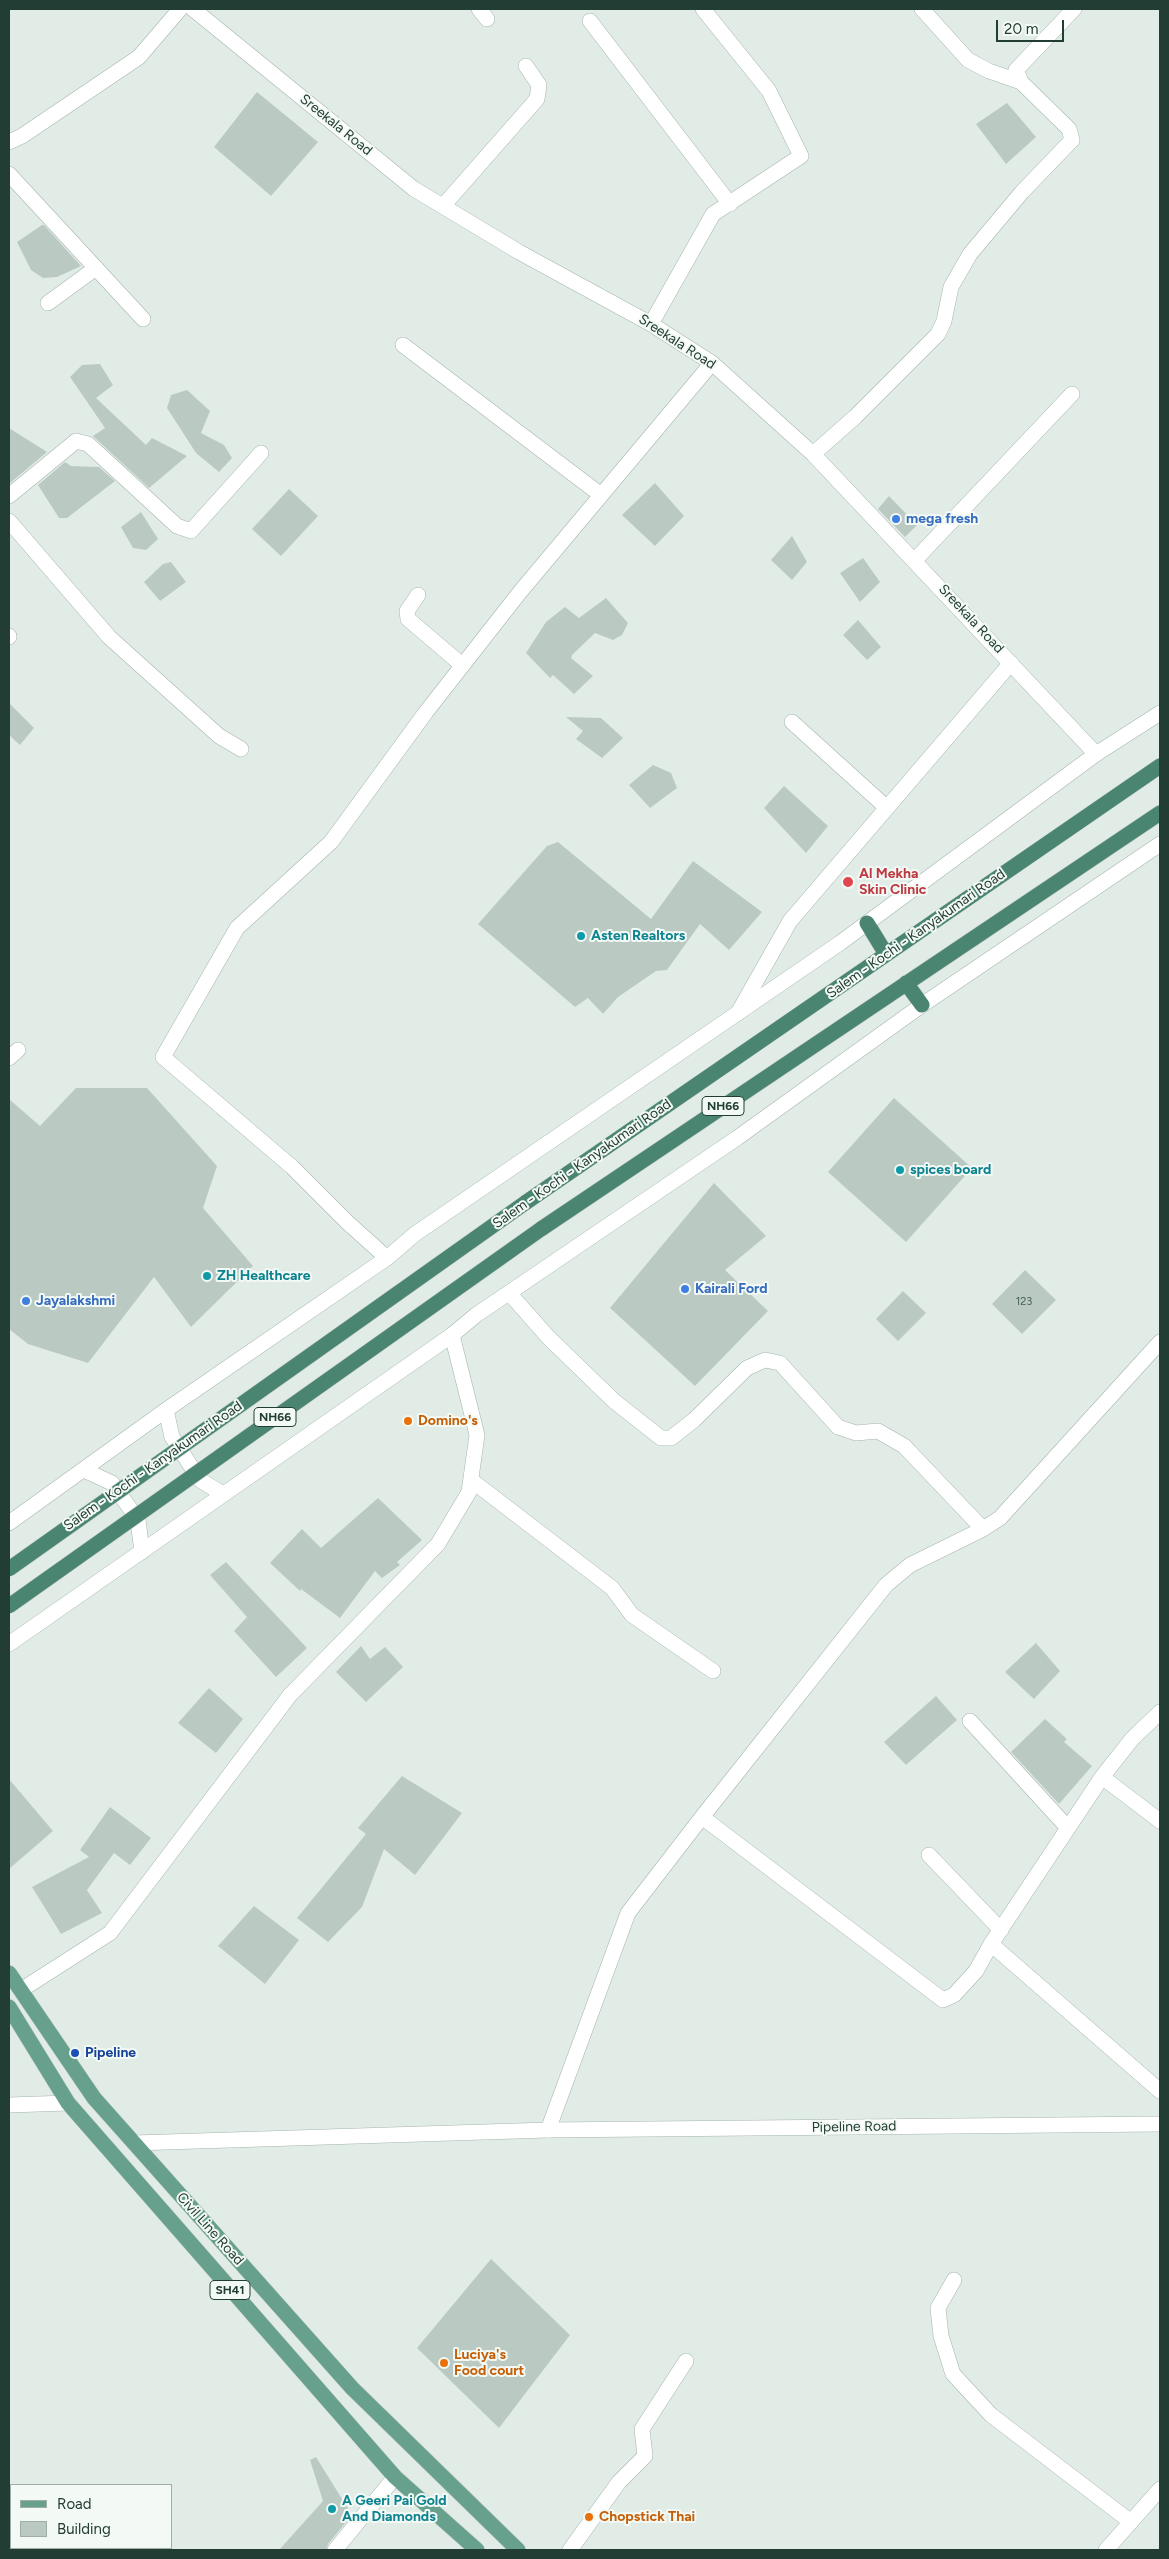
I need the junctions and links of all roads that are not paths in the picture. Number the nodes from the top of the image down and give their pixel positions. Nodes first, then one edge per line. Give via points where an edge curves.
1 (180, 9) edge
2 (193, 9) edge
3 (703, 9) edge
4 (922, 9) edge
5 (1074, 9) edge
6 (590, 21) dead end
7 (526, 66) dead end
8 (1021, 82) junction
9 (9, 142) edge
10 (9, 174) edge
11 (730, 204) junction
12 (443, 206) junction
13 (96, 268) junction
14 (48, 303) dead end
15 (143, 319) dead end
16 (650, 324) junction
17 (403, 345) dead end
18 (712, 363) junction
19 (1072, 394) dead end
20 (261, 453) dead end
21 (813, 454) junction
22 (601, 495) junction
23 (9, 496) edge
24 (10, 526) edge
25 (915, 560) junction
26 (418, 595) dead end
27 (1011, 662) junction
28 (462, 666) junction
29 (1160, 713) edge
30 (792, 722) dead end
31 (241, 750) dead end
32 (1096, 754) junction
33 (1160, 766) edge
34 (887, 808) junction
35 (1160, 813) edge
36 (1160, 844) edge
37 (867, 923) junction
38 (886, 954) junction
39 (906, 982) junction
40 (922, 1005) junction
41 (738, 1013) junction
42 (387, 1258) junction
43 (510, 1294) junction
44 (452, 1335) junction
45 (1160, 1342) edge
46 (166, 1410) junction
47 (84, 1470) junction
48 (471, 1480) junction
49 (223, 1494) junction
50 (9, 1523) edge
51 (983, 1529) junction
52 (142, 1552) junction
53 (9, 1569) edge
54 (9, 1606) edge
55 (9, 1644) edge
56 (713, 1671) dead end
57 (1160, 1712) edge
58 (970, 1721) dead end
59 (1102, 1777) junction
60 (702, 1817) junction
61 (1160, 1821) edge
62 (1068, 1828) junction
63 (929, 1855) dead end
64 (1001, 1930) junction
65 (991, 1944) junction
66 (9, 1973) edge
67 (21, 1990) junction
68 (9, 2008) edge
69 (1160, 2091) edge
70 (68, 2103) junction
71 (9, 2104) edge
72 (1160, 2124) edge
73 (548, 2130) junction
74 (134, 2144) junction
75 (954, 2280) dead end
76 (686, 2361) dead end
77 (395, 2477) junction
78 (1160, 2489) edge
79 (1131, 2522) junction
80 (335, 2550) edge
81 (477, 2550) edge
82 (518, 2550) edge
83 (570, 2550) edge
84 (1106, 2550) edge

1 - 9 street via 139,57
2 - 12 street, Sreekala Road via 414,189
3 - 11 street via 769,91 801,156
4 - 8 street via 968,60
5 - 8 street via 1016,70
6 - 11 street
7 - 12 street via 539,84 536,98
8 - 21 street via 1069,129 1072,140 1022,192 970,254 950,288 944,321 938,334 855,418
10 - 13 street
11 - 16 street via 714,214
12 - 16 street, Sreekala Road
13 - 14 street
13 - 15 street
16 - 18 street, Sreekala Road
17 - 22 street
18 - 21 street, Sreekala Road
18 - 22 street
19 - 25 street
20 - 23 street via 191,531 178,526 88,444 76,441
21 - 25 street, Sreekala Road
22 - 28 street
24 - 31 street via 109,638 219,736
25 - 27 street, Sreekala Road
26 - 28 street via 407,611 408,619
27 - 32 street, Sreekala Road
27 - 34 street
28 - 42 street via 332,842 237,928 163,1057 292,1167
29 - 32 street
30 - 34 street
32 - 37 street
33 - 38 highway, Salem - Kochi - Kanyakumari Road / NH66
34 - 41 street via 790,921
35 - 39 highway, NH66
36 - 40 street
37 - 38 highway
37 - 41 street
38 - 53 highway, Salem - Kochi - Kanyakumari Road / NH66, bridge via 524,1203
39 - 40 highway
39 - 54 highway, NH66, bridge via 541,1229
40 - 43 street via 737,1138
41 - 42 street via 415,1234
42 - 46 street
43 - 44 street
43 - 51 street via 548,1337 614,1401 660,1438 671,1438 694,1420 748,1368 765,1360 780,1362 838,1428 856,1433 878,1430 904,1446
44 - 48 street via 477,1435
44 - 49 street
45 - 51 street via 1000,1518
46 - 47 street
46 - 49 street via 172,1437 200,1480
47 - 50 street
47 - 52 street via 112,1483 138,1520
48 - 56 street via 612,1588 632,1615
48 - 67 street via 469,1492 438,1544 290,1695 110,1933
49 - 52 street
51 - 60 street via 910,1565 886,1584
52 - 55 street
57 - 59 street
58 - 62 street
59 - 61 street
59 - 62 street
60 - 65 street via 942,2000 954,1995 970,1977
60 - 73 street via 628,1913
62 - 64 street
63 - 64 street
64 - 65 street
65 - 69 street
66 - 67 main road, Civil Line Road / SH41
67 - 74 main road, Civil Line Road / SH41 via 94,2098
68 - 70 main road, Civil Line Road / SH41
70 - 71 street
70 - 77 main road, Civil Line Road / SH41
72 - 73 street, Pipeline Road
73 - 74 street, Pipeline Road
74 - 82 main road, Civil Line Road / SH41 via 352,2388
75 - 79 street via 938,2308 940,2336 953,2374 991,2415
76 - 83 street via 642,2429 645,2456 619,2482
77 - 80 street
77 - 81 main road, Civil Line Road / SH41
78 - 79 street
79 - 84 street

